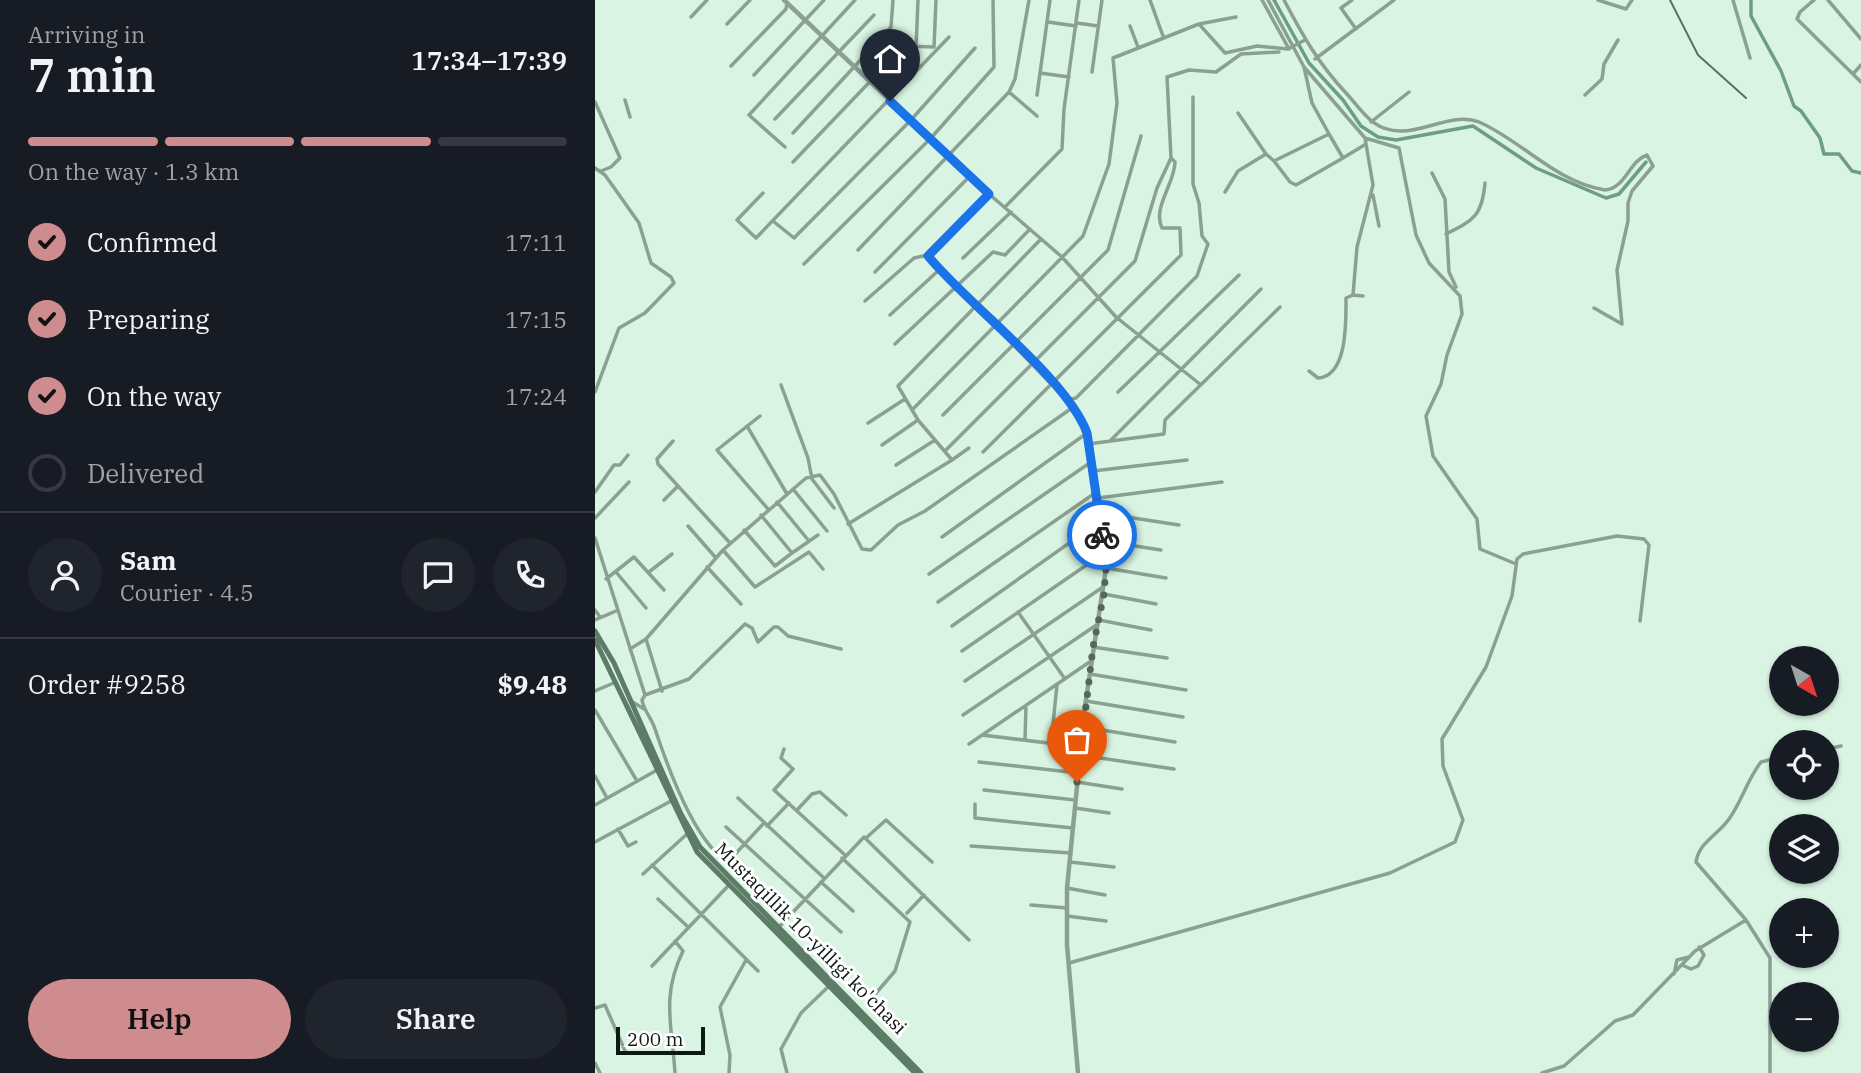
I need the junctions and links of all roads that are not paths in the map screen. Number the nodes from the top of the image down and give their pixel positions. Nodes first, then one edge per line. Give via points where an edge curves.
1 (707, 0) edge
2 (750, 0) edge
3 (824, 0) edge
4 (855, 0) edge
5 (893, 0) edge
6 (918, 0) edge
7 (936, 0) edge
8 (993, 0) edge
9 (1029, 0) edge
10 (1050, 0) edge
11 (1079, 0) edge
12 (1102, 0) edge
13 (1150, 0) edge
14 (1262, 0) edge
15 (1268, 0) edge
16 (1284, 0) edge
17 (1352, 0) edge
18 (1394, 0) edge
19 (1598, 0) edge
20 (1632, 0) edge
21 (1733, 0) edge
22 (1814, 0) edge
23 (1828, 0) edge
24 (786, 2) edge
25 (874, 15) dead end
26 (691, 17) dead end
27 (1236, 17) dead end
28 (805, 20) junction
29 (1048, 22) junction
30 (727, 24) dead end
31 (1077, 24) junction
32 (1199, 24) junction
33 (1098, 26) junction
34 (1130, 26) dead end
35 (1356, 29) junction
36 (821, 36) junction
37 (1163, 36) junction
38 (949, 37) dead end
39 (1861, 39) edge
40 (1305, 40) junction
41 (1618, 40) dead end
42 (1138, 47) junction
43 (916, 48) junction
44 (975, 48) dead end
45 (1290, 48) junction
46 (838, 51) junction
47 (1315, 58) junction
48 (1750, 58) dead end
49 (1861, 65) edge
50 (731, 66) dead end
51 (854, 67) junction
52 (1304, 67) junction
53 (1092, 72) dead end
54 (1040, 74) junction
55 (754, 75) dead end
56 (1852, 75) junction
57 (1069, 77) junction
58 (1861, 82) edge
59 (871, 83) junction
60 (1009, 92) junction
61 (1409, 92) dead end
62 (1037, 95) dead end
63 (1584, 95) dead end
64 (1193, 97) dead end
65 (625, 100) dead end
66 (890, 101) junction
67 (595, 102) edge
68 (1238, 113) dead end
69 (1037, 116) dead end
70 (630, 117) dead end
71 (775, 119) dead end
72 (911, 120) junction
73 (1371, 122) junction
74 (793, 132) dead end
75 (1329, 134) junction
76 (1141, 136) dead end
77 (930, 138) junction
78 (1365, 141) junction
79 (785, 147) dead end
80 (1266, 153) junction
81 (950, 156) junction
82 (1171, 158) junction
83 (1343, 158) junction
84 (1274, 161) junction
85 (793, 162) dead end
86 (595, 168) edge
87 (601, 171) junction
88 (1431, 173) dead end
89 (970, 176) junction
90 (1485, 183) dead end
91 (1226, 191) dead end
92 (762, 193) dead end
93 (1372, 193) junction
94 (989, 194) junction
95 (1005, 206) junction
96 (1011, 212) junction
97 (773, 221) junction
98 (1379, 226) dead end
99 (1030, 229) junction
100 (1446, 234) junction
101 (1041, 239) junction
102 (857, 250) dead end
103 (928, 256) junction
104 (1062, 257) junction
105 (963, 258) dead end
106 (804, 264) dead end
107 (939, 270) junction
108 (875, 272) dead end
109 (1239, 275) dead end
110 (1080, 277) junction
111 (956, 288) junction
112 (1261, 289) dead end
113 (1456, 290) junction
114 (1353, 295) junction
115 (1363, 296) dead end
116 (1099, 297) junction
117 (866, 301) dead end
118 (975, 307) junction
119 (1280, 307) dead end
120 (1594, 308) dead end
121 (890, 315) dead end
122 (1116, 317) junction
123 (995, 326) junction
124 (1138, 335) junction
125 (895, 344) dead end
126 (1014, 345) junction
127 (1160, 351) junction
128 (1033, 363) junction
129 (1180, 368) junction
130 (1310, 371) dead end
131 (1051, 383) junction
132 (781, 385) dead end
133 (1201, 385) junction
134 (595, 392) edge
135 (1118, 393) dead end
136 (905, 399) junction
137 (1067, 400) junction
138 (1073, 408) junction
139 (912, 410) junction
140 (943, 415) dead end
141 (760, 416) dead end
142 (918, 420) junction
143 (868, 424) dead end
144 (747, 425) junction
145 (1087, 433) junction
146 (935, 440) junction
147 (673, 441) dead end
148 (1110, 442) junction
149 (1088, 444) junction
150 (882, 445) dead end
151 (969, 448) dead end
152 (945, 451) junction
153 (983, 452) dead end
154 (628, 456) dead end
155 (952, 460) junction
156 (1187, 460) dead end
157 (1091, 463) junction
158 (896, 465) dead end
159 (1093, 471) junction
160 (810, 476) junction
161 (629, 481) dead end
162 (1222, 482) dead end
163 (678, 486) junction
164 (793, 489) junction
165 (595, 492) edge
166 (787, 494) junction
167 (1098, 495) junction
168 (664, 500) dead end
169 (777, 502) junction
170 (834, 508) dead end
171 (768, 509) junction
172 (1101, 513) junction
173 (761, 515) junction
174 (595, 518) edge
175 (1101, 521) junction
176 (849, 524) junction
177 (1179, 525) dead end
178 (688, 526) dead end
179 (744, 530) junction
180 (827, 531) dead end
181 (818, 535) dead end
182 (942, 537) dead end
183 (595, 538) edge
184 (809, 541) junction
185 (1103, 541) junction
186 (730, 543) junction
187 (595, 545) edge
188 (723, 550) junction
189 (1161, 550) dead end
190 (792, 553) junction
191 (1104, 553) junction
192 (672, 554) dead end
193 (716, 558) junction
194 (1516, 564) junction
195 (707, 568) junction
196 (1106, 568) junction
197 (823, 569) dead end
198 (605, 572) junction
199 (616, 572) junction
200 (649, 572) junction
201 (929, 574) dead end
202 (1166, 578) dead end
203 (606, 579) junction
204 (1105, 586) junction
205 (664, 590) dead end
206 (1104, 594) junction
207 (938, 602) dead end
208 (741, 604) dead end
209 (1156, 604) dead end
210 (646, 608) dead end
211 (595, 610) edge
212 (616, 611) junction
213 (1018, 612) junction
214 (600, 617) junction
215 (595, 620) edge
216 (1640, 621) dead end
217 (1098, 622) junction
218 (952, 625) dead end
219 (1151, 630) dead end
220 (595, 631) edge
221 (1034, 633) junction
222 (646, 639) junction
223 (595, 640) edge
224 (1093, 647) junction
225 (629, 649) junction
226 (841, 649) dead end
227 (962, 652) dead end
228 (1050, 657) junction
229 (1167, 658) dead end
230 (1091, 661) junction
231 (1090, 674) junction
232 (1065, 679) junction
233 (965, 681) dead end
234 (617, 682) junction
235 (1056, 685) junction
236 (1187, 690) dead end
237 (595, 691) edge
238 (662, 691) junction
239 (645, 695) junction
240 (630, 701) junction
241 (1086, 701) junction
242 (1026, 705) junction
243 (644, 709) junction
244 (595, 710) edge
245 (963, 715) dead end
246 (1183, 717) dead end
247 (1083, 727) junction
248 (982, 735) junction
249 (1025, 740) junction
250 (1175, 742) dead end
251 (1051, 743) junction
252 (969, 744) dead end
253 (1081, 747) junction
254 (784, 749) dead end
255 (1080, 755) junction
256 (1769, 760) edge
257 (979, 762) dead end
258 (1174, 769) dead end
259 (657, 770) junction
260 (1078, 773) junction
261 (595, 776) edge
262 (637, 781) junction
263 (1077, 782) junction
264 (1122, 789) dead end
265 (984, 790) dead end
266 (607, 798) junction
267 (738, 798) dead end
268 (1075, 800) junction
269 (671, 801) junction
270 (789, 803) junction
271 (975, 804) dead end
272 (595, 805) edge
273 (1075, 808) junction
274 (797, 810) junction
275 (1109, 813) dead end
276 (846, 815) dead end
277 (765, 825) junction
278 (726, 827) dead end
279 (1073, 828) junction
280 (618, 829) junction
281 (687, 834) junction
282 (866, 838) junction
283 (595, 842) edge
284 (636, 842) dead end
285 (745, 844) junction
286 (971, 846) dead end
287 (1071, 853) junction
288 (843, 856) junction
289 (1070, 862) junction
290 (932, 863) dead end
291 (727, 864) junction
292 (652, 865) junction
293 (1114, 867) dead end
294 (643, 874) dead end
295 (822, 880) junction
296 (729, 885) junction
297 (1067, 888) junction
298 (1105, 894) dead end
299 (924, 895) junction
300 (806, 898) junction
301 (658, 899) dead end
302 (1031, 905) dead end
303 (1067, 908) junction
304 (853, 911) dead end
305 (907, 913) dead end
306 (701, 914) junction
307 (1066, 916) junction
308 (785, 920) junction
309 (1746, 920) junction
310 (1106, 922) dead end
311 (688, 927) junction
312 (778, 929) junction
313 (841, 932) dead end
314 (969, 940) dead end
315 (675, 942) junction
316 (1699, 947) junction
317 (1689, 957) junction
318 (746, 960) junction
319 (1069, 962) junction
320 (1682, 965) junction
321 (652, 966) dead end
322 (758, 971) dead end
323 (1674, 974) junction
324 (829, 986) junction
325 (595, 1008) edge
326 (887, 1019) dead end
327 (626, 1054) dead end
328 (595, 1063) edge
329 (600, 1073) edge
330 (675, 1073) edge
331 (730, 1073) edge
332 (787, 1073) edge
333 (915, 1073) edge
334 (921, 1073) edge
335 (1078, 1073) edge
336 (1542, 1073) edge
337 (1770, 1073) edge

1 - 26 street
2 - 30 street
3 - 28 street
4 - 36 street
5 - 51 street via 891,27
6 - 43 street
7 - 43 street via 934,47
8 - 77 street via 994,67
9 - 60 street
10 - 29 street
11 - 31 street
12 - 33 street
13 - 37 street
14 - 45 street
15 - 45 street
16 - 40 street
17 - 35 street via 1341,8
18 - 35 street
19 - 20 street via 1626,9
21 - 48 street
22 - 56 street via 1797,19
23 - 39 street
24 - 28 street
24 - 50 street via 786,9
25 - 46 street
27 - 32 street
28 - 36 street
28 - 55 street
29 - 31 street
29 - 54 street
31 - 33 street
31 - 57 street
32 - 37 street
32 - 45 street via 1225,52 1249,47
33 - 53 street
34 - 42 street
35 - 47 street
36 - 46 street
36 - 79 street via 749,116
37 - 42 street
38 - 66 street
40 - 45 street
40 - 47 street
41 - 63 street via 1604,64 1602,79
42 - 104 street via 1111,61 1117,103 1109,164 1083,236
43 - 59 street via 904,46
44 - 72 street
45 - 52 street
45 - 82 street via 1241,54 1216,72 1189,70 1167,77
46 - 51 street
46 - 71 street
47 - 73 street
49 - 56 street
51 - 59 street
51 - 74 street
52 - 75 street via 1312,103
52 - 78 street
54 - 57 street
54 - 62 street
56 - 58 street
57 - 95 street via 1062,149
59 - 66 street
59 - 85 street
60 - 69 street
60 - 81 street
61 - 73 street
64 - 124 street via 1193,184 1202,236 1208,244 1197,276
65 - 70 street
66 - 72 street
66 - 97 street
67 - 87 street via 620,158
68 - 80 street
72 - 77 street
72 - 97 street via 793,238
73 - 120 street via 1400,132 1472,120 1531,157 1605,190 1619,184 1647,155 1653,166 1632,191 1617,270 1622,324
75 - 83 street
75 - 84 street
76 - 110 street via 1110,246
77 - 81 street
77 - 106 street
78 - 83 street
78 - 93 street
78 - 113 street via 1399,148 1416,235 1429,263
80 - 84 street
80 - 91 street via 1238,171
81 - 89 street
81 - 102 street
82 - 116 street via 1135,261
82 - 122 street via 1174,172 1159,219 1162,228 1180,228 1181,255
83 - 84 street via 1296,185
86 - 87 street
87 - 134 street via 639,223 651,263 674,283 645,313 619,328
88 - 100 street via 1445,199
89 - 94 street
89 - 108 street
90 - 100 street via 1475,217
92 - 97 street via 737,220 756,238
93 - 98 street
93 - 114 street via 1357,247
94 - 95 street
94 - 103 street
95 - 96 street
96 - 99 street
96 - 105 street
99 - 101 street
99 - 111 street via 1005,255 993,252
100 - 113 street
101 - 104 street
101 - 118 street
103 - 107 street
103 - 117 street via 913,258
104 - 110 street
104 - 123 street
107 - 111 street
107 - 121 street
109 - 127 street
110 - 116 street
110 - 126 street
111 - 118 street
111 - 125 street
112 - 129 street
113 - 194 street via 1462,314 1426,416 1433,456 1477,519 1480,549
114 - 115 street
114 - 130 street via 1346,298 1347,338 1333,369 1322,378
116 - 122 street
116 - 128 street
118 - 123 street
118 - 136 street via 898,386
119 - 133 street
122 - 124 street
122 - 131 street
123 - 126 street
123 - 139 street
124 - 127 street
124 - 137 street via 1076,398
126 - 128 street
126 - 140 street
127 - 129 street
127 - 135 street
128 - 131 street
128 - 152 street
129 - 133 street
129 - 148 street
131 - 137 street
131 - 153 street
132 - 160 street via 808,458
133 - 148 street via 1165,420 1164,434
136 - 139 street
136 - 143 street
137 - 138 street
138 - 145 street
138 - 176 street via 898,525 871,550 862,549
139 - 142 street
141 - 144 street
142 - 146 street
142 - 150 street
144 - 166 street
144 - 171 street via 717,450
145 - 149 street
145 - 182 street
146 - 152 street
146 - 158 street
147 - 163 street via 656,461
148 - 149 street
149 - 157 street
151 - 155 street
152 - 155 street
154 - 165 street via 614,465
155 - 176 street
156 - 159 street
157 - 159 street
157 - 201 street
159 - 167 street
160 - 164 street
160 - 170 street
160 - 176 street via 820,475
161 - 174 street
162 - 167 street
163 - 168 street
163 - 186 street
164 - 166 street
164 - 180 street
166 - 169 street
167 - 172 street
167 - 207 street
169 - 171 street
169 - 184 street
171 - 173 street
172 - 175 street
172 - 177 street
173 - 179 street
173 - 190 street
175 - 185 street
175 - 218 street
178 - 193 street
179 - 186 street
179 - 190 street via 775,566
181 - 184 street
183 - 198 street
184 - 190 street
185 - 189 street
185 - 191 street
186 - 188 street
187 - 198 street
188 - 193 street
188 - 197 street via 755,587 809,552
191 - 196 street
191 - 213 street
192 - 200 street
193 - 195 street
194 - 216 street via 1523,554 1563,544 1641,537 1649,545
194 - 319 street via 1504,624 1486,667 1442,739 1443,766 1463,820 1455,842 1390,873
195 - 208 street
195 - 222 street
196 - 202 street
196 - 204 street
198 - 203 street
199 - 200 street via 634,557
199 - 203 street
199 - 210 street
200 - 205 street
203 - 212 street
204 - 206 street
204 - 221 street
206 - 209 street
206 - 217 street
211 - 214 street
212 - 214 street
212 - 225 street
213 - 221 street
213 - 227 street
214 - 215 street
217 - 219 street
217 - 224 street
217 - 228 street
220 - 240 main road, Mustaqillik 10-yilligi ko'chasi
221 - 228 street
221 - 233 street
222 - 225 street
222 - 238 street
223 - 234 main road, Mustaqillik 10-yilligi ko'chasi
224 - 229 street
224 - 230 street
225 - 239 street
226 - 238 street via 788,636 778,627 758,642 745,624 689,679
228 - 232 street
228 - 245 street
230 - 231 street
230 - 232 street
231 - 236 street
231 - 241 street
232 - 235 street
234 - 237 street
234 - 259 main road, Mustaqillik 10-yilligi ko'chasi
235 - 242 street
235 - 251 street
238 - 239 street
239 - 243 street
240 - 243 street
240 - 312 main road, Mustaqillik 10-yilligi ko'chasi via 700,847
241 - 246 street
241 - 247 street
242 - 248 street
242 - 249 street
243 - 291 street via 700,832
244 - 262 street
247 - 250 street
247 - 253 street
248 - 249 street
248 - 252 street
249 - 251 street
251 - 253 street
253 - 255 street
254 - 270 street via 781,758 793,769 774,790
255 - 258 street
255 - 260 street
256 - 309 street via 1761,762 1727,822 1697,856 1699,868
257 - 260 street
259 - 262 street
259 - 269 main road, Mustaqillik 10-yilligi ko'chasi
260 - 263 street
261 - 266 street
262 - 266 street
263 - 264 street
263 - 268 street
265 - 268 street
266 - 272 street
267 - 277 street
268 - 273 street
269 - 280 street
269 - 281 main road, Mustaqillik 10-yilligi ko'chasi
270 - 274 street
270 - 277 street
271 - 279 street via 975,818
273 - 275 street
273 - 279 street
274 - 276 street via 820,792
274 - 288 street
277 - 285 street
277 - 295 street
278 - 285 street
279 - 287 street
280 - 283 street
280 - 284 street via 628,846
281 - 292 street
281 - 296 main road, Mustaqillik 10-yilligi ko'chasi via 697,852
282 - 288 street
282 - 290 street via 886,820
282 - 299 street
285 - 291 street
285 - 300 street
286 - 287 street
287 - 289 street
288 - 295 street
288 - 326 street via 910,922 895,971 871,999
289 - 293 street
289 - 297 street
291 - 308 street
292 - 294 street
292 - 306 street
295 - 300 street
295 - 304 street
296 - 306 street
296 - 324 main road, Mustaqillik 10-yilligi ko'chasi
297 - 298 street
297 - 303 street
299 - 305 street
299 - 314 street
300 - 308 street
300 - 313 street
301 - 311 street
302 - 303 street
303 - 307 street
306 - 311 street
306 - 318 street
307 - 310 street
307 - 319 street
308 - 312 street
309 - 316 street
309 - 337 street via 1770,958
311 - 315 street
312 - 334 main road, Mustaqillik 10-yilligi ko'chasi
315 - 321 street
315 - 330 street via 683,951 672,971 670,989
316 - 317 street
316 - 320 street via 1704,955 1698,965 1691,969
317 - 320 street
317 - 323 street via 1677,960
318 - 322 street
318 - 331 street via 720,1007
319 - 335 street
320 - 323 street
323 - 336 street via 1633,1015 1615,1021 1564,1066
324 - 332 street via 801,1013 781,1049
324 - 333 main road, Mustaqillik 10-yilligi ko'chasi
325 - 327 street via 605,1005
328 - 329 street

